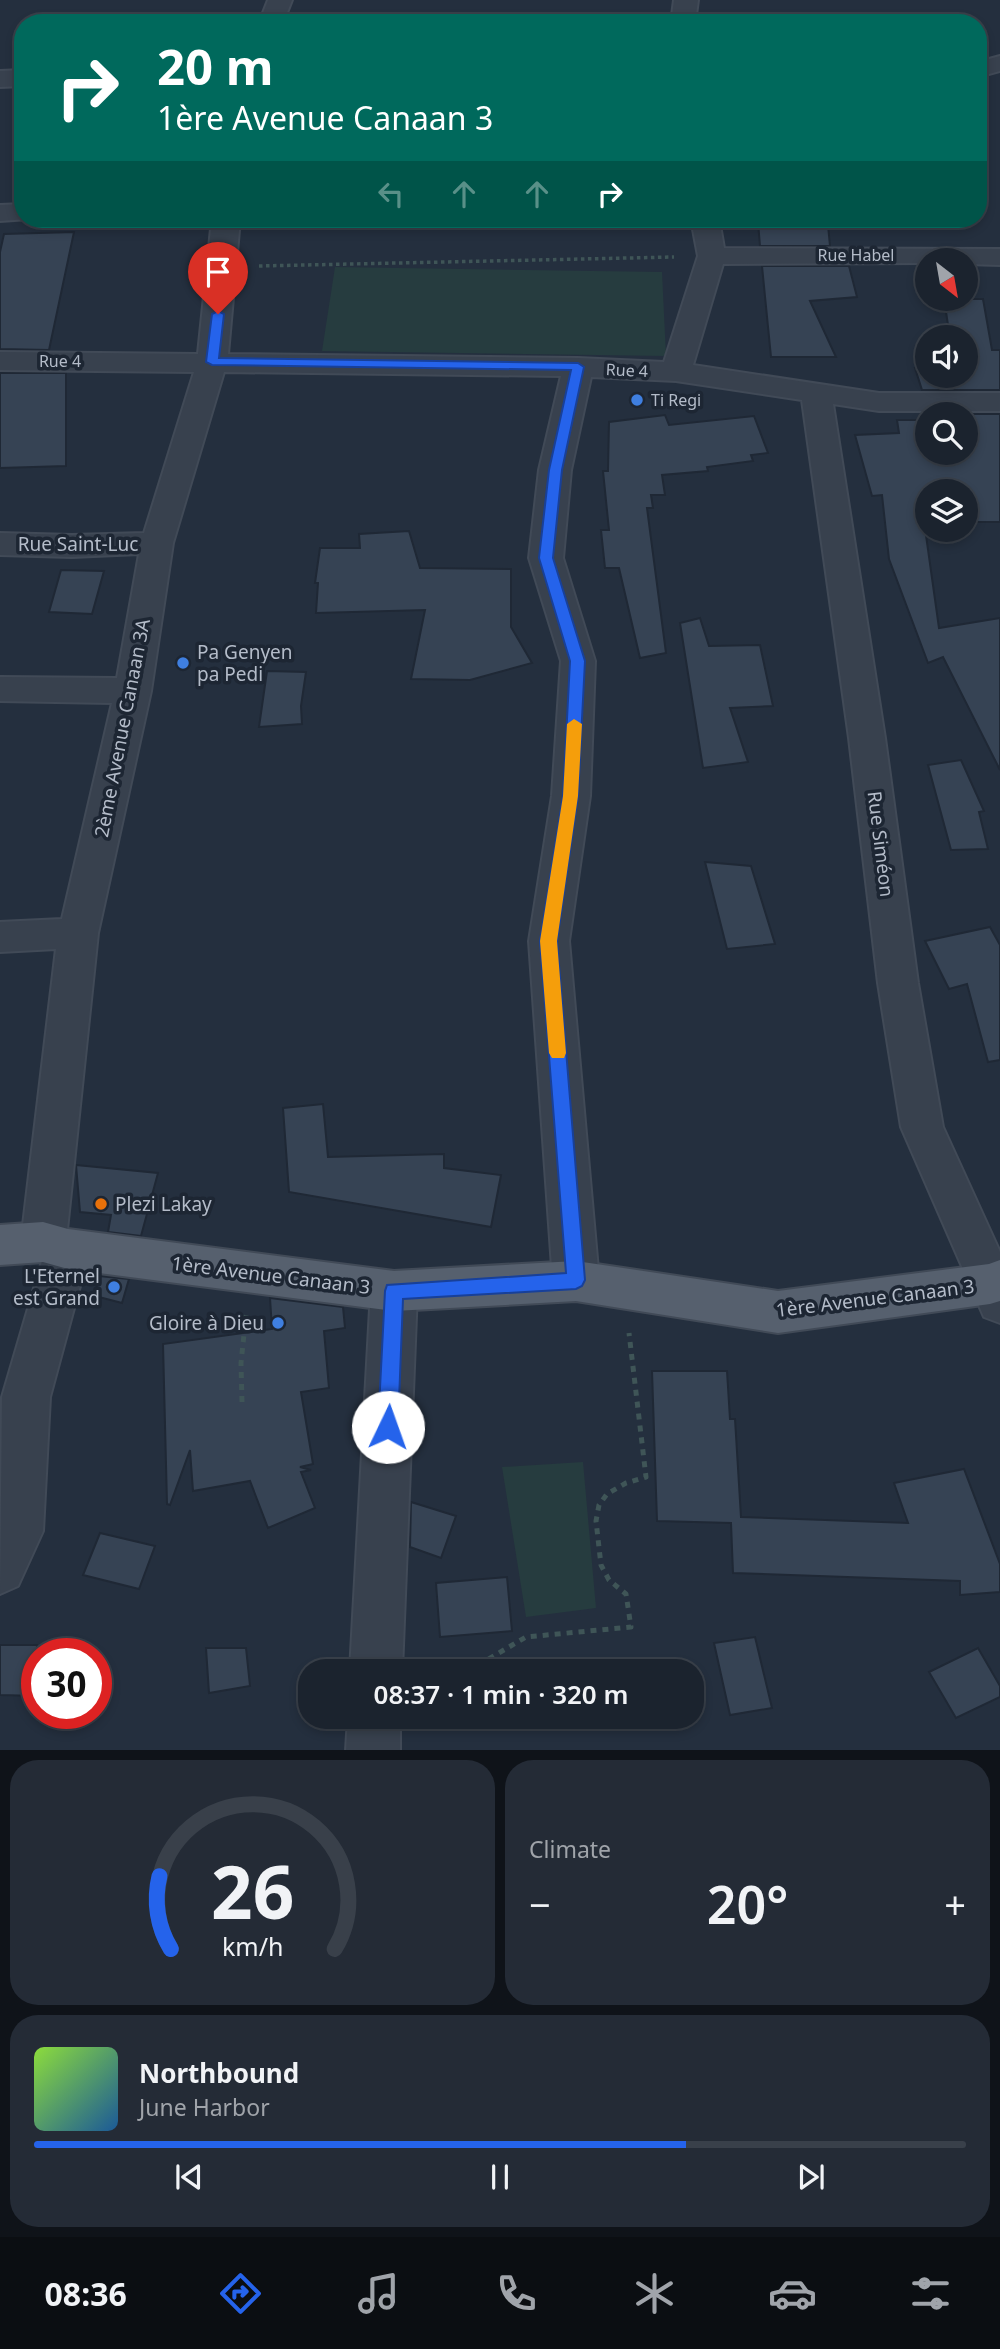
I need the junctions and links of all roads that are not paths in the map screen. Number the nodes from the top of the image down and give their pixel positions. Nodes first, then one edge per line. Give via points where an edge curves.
1 (225, 228) edge
2 (707, 228) edge
3 (712, 256) junction
4 (1000, 257) edge
5 (0, 361) edge
6 (212, 362) junction
7 (578, 367) junction
8 (676, 373) junction
9 (816, 393) junction
10 (1000, 402) edge
11 (156, 543) junction
12 (0, 544) edge
13 (0, 689) edge
14 (132, 691) junction
15 (78, 933) junction
16 (0, 937) edge
17 (37, 1246) edge
18 (576, 1280) junction
19 (997, 1289) edge
20 (394, 1291) junction
21 (0, 1569) edge
22 (377, 1659) edge
23 (374, 1729) edge
24 (373, 1750) edge

1 - 6 street, 2ème Avenue Canaan 3A
2 - 3 street
3 - 4 street, Rue Habel
3 - 8 street
5 - 6 street, Rue 4
6 - 7 street, Rue 4
6 - 11 street, 2ème Avenue Canaan 3A
7 - 8 street, Rue 4
7 - 18 street via 555,470 546,558 578,661 571,796 549,941
8 - 9 street, Rue 4
9 - 10 street, Rue 4 via 879,402
9 - 19 street, Rue Siméon via 922,1127
11 - 12 street, Rue Saint-Luc
11 - 14 street, 2ème Avenue Canaan 3A
13 - 14 street
14 - 15 street, 2ème Avenue Canaan 3A
15 - 16 street
15 - 17 street, 2ème Avenue Canaan 3A
17 - 20 main road, 1ère Avenue Canaan 3
17 - 21 street, 2ème Avenue Canaan 3A via 18,1531
18 - 19 main road, 1ère Avenue Canaan 3 via 778,1312
18 - 20 main road, 1ère Avenue Canaan 3
20 - 22 street
23 - 24 street

